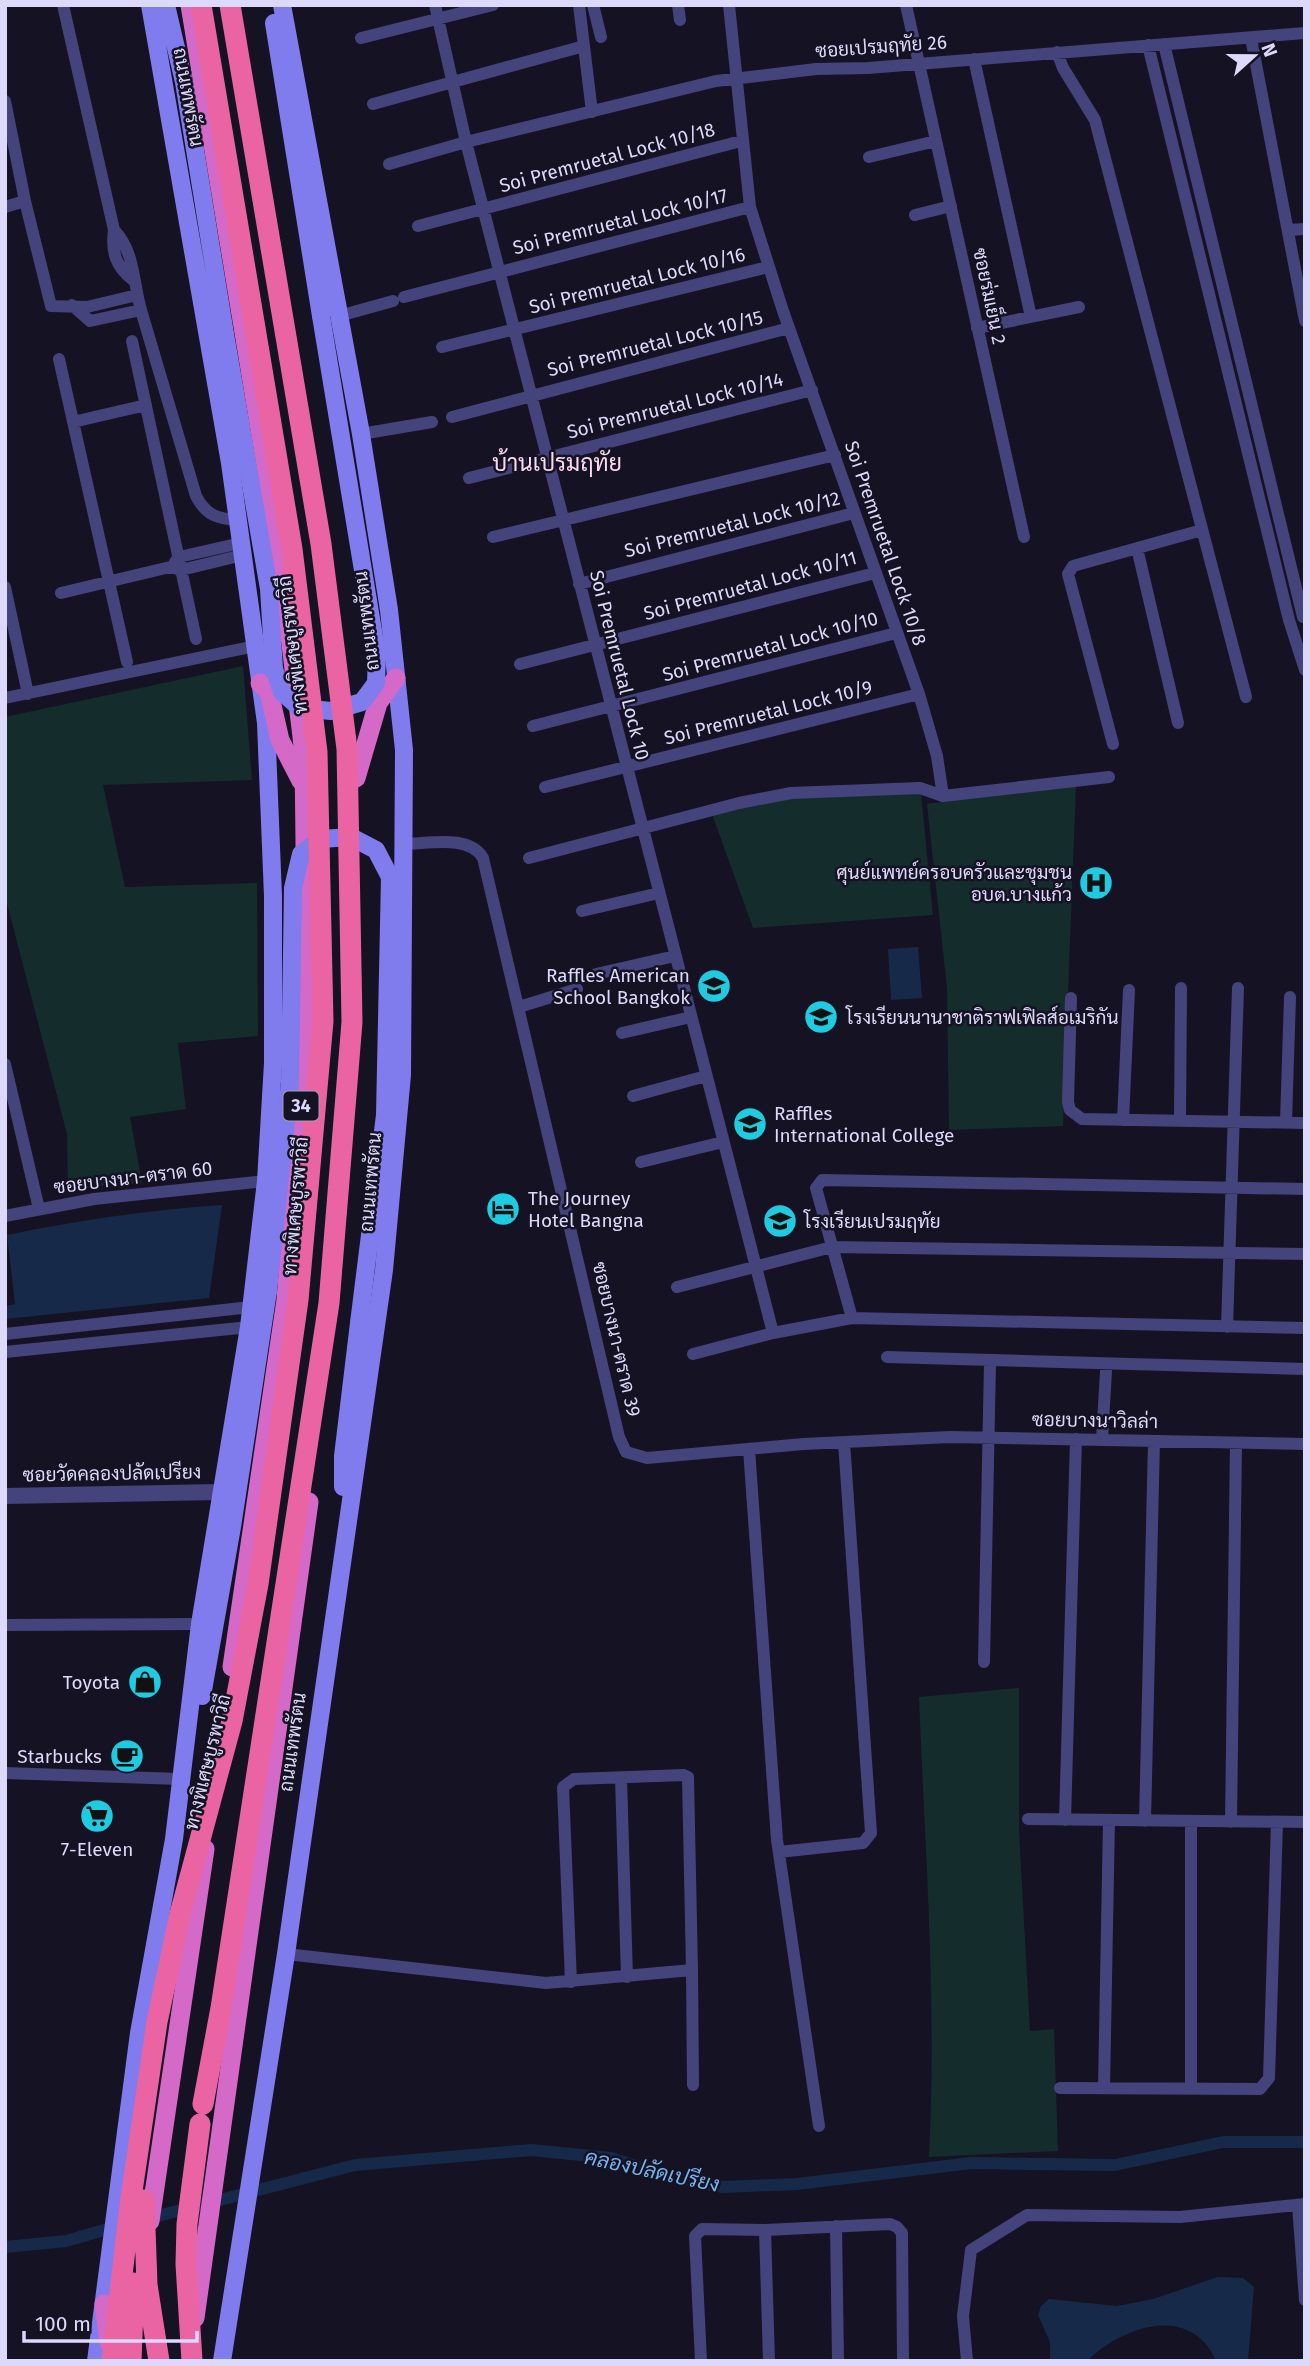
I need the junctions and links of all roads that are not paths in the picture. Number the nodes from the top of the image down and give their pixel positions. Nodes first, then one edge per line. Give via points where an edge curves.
1 (63, 5) edge
2 (150, 5) edge
3 (166, 5) edge
4 (190, 5) edge
5 (201, 5) edge
6 (212, 5) edge
7 (230, 5) edge
8 (237, 5) edge
9 (273, 5) edge
10 (282, 5) edge
11 (435, 5) edge
12 (493, 5) edge
13 (579, 5) edge
14 (593, 5) edge
15 (678, 5) edge
16 (729, 5) edge
17 (906, 5) edge
18 (439, 19) junction
19 (681, 20) dead end
20 (1305, 33) edge
21 (601, 37) dead end
22 (361, 38) dead end
23 (1251, 38) junction
24 (1164, 44) junction
25 (1148, 45) junction
26 (584, 46) junction
27 (1057, 52) junction
28 (974, 59) junction
29 (919, 63) junction
30 (739, 78) junction
31 (454, 80) junction
32 (5, 101) edge
33 (373, 104) dead end
34 (592, 112) junction
35 (741, 141) junction
36 (936, 141) junction
37 (1187, 141) junction
38 (466, 142) junction
39 (1173, 144) junction
40 (869, 157) dead end
41 (389, 164) dead end
42 (25, 201) junction
43 (951, 206) junction
44 (5, 207) edge
45 (750, 207) junction
46 (483, 210) junction
47 (915, 215) dead end
48 (1205, 215) junction
49 (1191, 218) junction
50 (418, 226) dead end
51 (1305, 229) edge
52 (114, 230) junction
53 (1287, 230) junction
54 (130, 256) junction
55 (117, 260) junction
56 (768, 267) junction
57 (499, 272) junction
58 (133, 280) junction
59 (137, 295) junction
60 (72, 305) junction
61 (1079, 307) dead end
62 (141, 310) junction
63 (330, 316) junction
64 (1031, 317) junction
65 (1305, 321) edge
66 (789, 328) junction
67 (978, 328) junction
68 (515, 330) junction
69 (1236, 340) junction
70 (132, 341) dead end
71 (1222, 343) junction
72 (442, 347) dead end
73 (59, 359) dead end
74 (812, 390) junction
75 (530, 395) junction
76 (146, 405) junction
77 (452, 416) dead end
78 (73, 422) junction
79 (432, 422) dead end
80 (361, 434) junction
81 (835, 455) junction
82 (547, 458) junction
83 (1267, 468) junction
84 (1253, 471) junction
85 (469, 478) dead end
86 (854, 513) junction
87 (237, 520) junction
88 (563, 520) junction
89 (1202, 530) junction
90 (493, 537) dead end
91 (1024, 537) dead end
92 (1137, 548) junction
93 (242, 549) junction
94 (177, 565) junction
95 (875, 573) junction
96 (110, 582) junction
97 (579, 584) junction
98 (5, 587) edge
99 (61, 593) dead end
100 (1304, 617) edge
101 (1289, 620) junction
102 (897, 633) junction
103 (11, 639) edge
104 (196, 639) dead end
105 (595, 645) junction
106 (255, 646) junction
107 (127, 662) dead end
108 (520, 664) dead end
109 (1305, 670) edge
110 (396, 678) junction
111 (260, 683) junction
112 (28, 694) junction
113 (919, 694) junction
114 (1246, 697) dead end
115 (5, 698) edge
116 (612, 707) junction
117 (1178, 723) dead end
118 (533, 726) dead end
119 (1113, 744) dead end
120 (627, 768) junction
121 (1109, 777) dead end
122 (356, 778) junction
123 (545, 787) dead end
124 (304, 788) junction
125 (943, 796) junction
126 (642, 830) junction
127 (403, 844) junction
128 (529, 858) dead end
129 (659, 892) junction
130 (582, 911) dead end
131 (675, 956) junction
132 (596, 974) dead end
133 (1181, 988) dead end
134 (1238, 988) dead end
135 (577, 989) dead end
136 (1129, 990) dead end
137 (1290, 997) dead end
138 (1071, 999) dead end
139 (519, 1007) junction
140 (691, 1017) junction
141 (622, 1033) dead end
142 (5, 1064) edge
143 (706, 1076) junction
144 (633, 1096) dead end
145 (1180, 1119) junction
146 (1123, 1120) junction
147 (1236, 1121) junction
148 (1286, 1122) junction
149 (1305, 1123) edge
150 (723, 1142) junction
151 (642, 1162) dead end
152 (266, 1181) junction
153 (1233, 1188) junction
154 (1305, 1189) edge
155 (39, 1209) junction
156 (5, 1216) edge
157 (832, 1247) junction
158 (1229, 1254) junction
159 (1305, 1254) edge
160 (756, 1265) junction
161 (677, 1287) dead end
162 (251, 1307) junction
163 (852, 1318) junction
164 (1227, 1326) junction
165 (249, 1327) junction
166 (1305, 1328) edge
167 (773, 1333) junction
168 (5, 1334) edge
169 (5, 1352) edge
170 (693, 1354) dead end
171 (887, 1357) dead end
172 (990, 1362) junction
173 (1305, 1369) edge
174 (1106, 1371) dead end
175 (989, 1437) junction
176 (1076, 1439) junction
177 (885, 1440) joint
178 (1102, 1440) junction
179 (1154, 1441) junction
180 (844, 1442) junction
181 (1236, 1443) junction
182 (1305, 1444) edge
183 (749, 1449) junction
184 (219, 1492) junction
185 (5, 1496) edge
186 (343, 1544) junction
187 (200, 1624) junction
188 (5, 1625) edge
189 (984, 1661) dead end
190 (183, 1752) junction
191 (5, 1773) edge
192 (621, 1777) junction
193 (180, 1779) junction
194 (1028, 1819) dead end
195 (1065, 1820) junction
196 (1110, 1820) junction
197 (1145, 1821) junction
198 (1191, 1821) junction
199 (1231, 1822) junction
200 (1277, 1822) junction
201 (1305, 1822) edge
202 (779, 1852) junction
203 (286, 1954) junction
204 (692, 1970) junction
205 (628, 1977) junction
206 (571, 1983) junction
207 (693, 2085) dead end
208 (1191, 2087) junction
209 (1060, 2088) dead end
210 (1104, 2088) junction
211 (819, 2126) dead end
212 (148, 2203) junction
213 (1302, 2204) edge
214 (835, 2226) junction
215 (765, 2230) junction
216 (1305, 2300) edge
217 (104, 2304) junction
218 (96, 2361) edge
219 (112, 2361) edge
220 (130, 2361) edge
221 (159, 2361) edge
222 (190, 2361) edge
223 (222, 2361) edge
224 (701, 2361) edge
225 (769, 2361) edge
226 (838, 2361) edge
227 (903, 2361) edge
228 (967, 2361) edge

1 - 52 street
2 - 87 main road, ถนนเทพรัตน / 34
3 - 63 main road, bridge via 184,82 269,589 274,669 282,692 300,708 331,711 362,702 376,683 377,655
4 - 124 highway, ถนนเทพรัตน / 34 via 280,551
5 - 219 highway, bridge via 292,549 316,738 323,1021 298,1300 258,1584 232,1721 180,1914 157,2022
6 - 212 highway, ทางพิเศษบูรพาวิถี, bridge via 304,547 328,751 334,1022 309,1301 269,1586 242,1723 168,2024
7 - 222 highway, bridge via 321,544 347,750 352,1021 329,1303 187,2224
8 - 122 highway, ถนนเทพรัตน via 328,544
9 - 63 main road
10 - 63 main road, ถนนเทพรัตน
11 - 18 street, Soi Premruetal Lock 10
12 - 18 street
13 - 26 street
14 - 21 street
15 - 19 street
16 - 30 street, Soi Premruetal Lock 10/8
17 - 29 street, ซอยร่มเย็น 2
18 - 22 street
18 - 31 street, Soi Premruetal Lock 10
20 - 23 street, ซอยเปรมฤทัย 26
23 - 24 street, ซอยเปรมฤทัย 26
23 - 53 street
24 - 25 street, ซอยเปรมฤทัย 26
24 - 37 street
25 - 27 street, ซอยเปรมฤทัย 26
25 - 39 street
26 - 31 street
26 - 34 street
27 - 28 street, ซอยเปรมฤทัย 26
27 - 89 street via 1096,120
28 - 29 street, ซอยเปรมฤทัย 26
28 - 64 street
29 - 30 street, ซอยเปรมฤทัย 26
29 - 36 street, ซอยร่มเย็น 2
30 - 34 street, ซอยเปรมฤทัย 26
30 - 35 street, Soi Premruetal Lock 10/8
31 - 33 street
31 - 38 street, Soi Premruetal Lock 10
32 - 42 street
34 - 38 street, ซอยเปรมฤทัย 26
35 - 45 street, Soi Premruetal Lock 10/8
35 - 46 street, Soi Premruetal Lock 10/18
36 - 40 street
36 - 43 street, ซอยร่มเย็น 2
37 - 39 street
37 - 48 street
38 - 41 street, ซอยเปรมฤทัย 26
38 - 46 street, Soi Premruetal Lock 10
39 - 49 street
42 - 44 street
42 - 60 street via 48,303 55,308
43 - 47 street
43 - 67 street, ซอยร่มเย็น 2
45 - 56 street, Soi Premruetal Lock 10/8
45 - 57 street, Soi Premruetal Lock 10/17
46 - 50 street, Soi Premruetal Lock 10/18
46 - 57 street, Soi Premruetal Lock 10
48 - 49 street
48 - 69 street
49 - 71 street
51 - 53 street
52 - 54 street via 126,242
52 - 55 street via 112,246
53 - 65 street
54 - 55 street
54 - 58 street
55 - 58 street via 119,270
56 - 66 street, Soi Premruetal Lock 10/8
56 - 68 street, Soi Premruetal Lock 10/16
57 - 63 street, Soi Premruetal Lock 10/17
57 - 68 street, Soi Premruetal Lock 10
58 - 59 street
59 - 60 street via 87,307
59 - 62 street
60 - 62 street via 90,321
61 - 64 street
62 - 87 street via 202,509 212,516
63 - 80 main road, ถนนเทพรัตน
64 - 67 street
66 - 74 street, Soi Premruetal Lock 10/8
66 - 75 street, Soi Premruetal Lock 10/15
67 - 91 street, ซอยร่มเย็น 2
68 - 72 street, Soi Premruetal Lock 10/16
68 - 75 street, Soi Premruetal Lock 10
69 - 71 street
69 - 83 street
70 - 76 street
71 - 84 street
73 - 78 street
74 - 81 street, Soi Premruetal Lock 10/8
74 - 82 street, Soi Premruetal Lock 10/14
75 - 77 street, Soi Premruetal Lock 10/15
75 - 82 street, Soi Premruetal Lock 10
76 - 78 street
76 - 94 street
78 - 96 street
79 - 80 street
80 - 110 main road, ถนนเทพรัตน
81 - 86 street, Soi Premruetal Lock 10/8
81 - 88 street
82 - 85 street, Soi Premruetal Lock 10/14
82 - 88 street, Soi Premruetal Lock 10
83 - 84 street
83 - 100 street
84 - 101 street
86 - 95 street, Soi Premruetal Lock 10/8
86 - 97 street, Soi Premruetal Lock 10/12
87 - 93 main road, ถนนเทพรัตน / 34
88 - 90 street
88 - 97 street, Soi Premruetal Lock 10
89 - 92 street
89 - 114 street
92 - 117 street
92 - 119 street via 1073,566 1068,574
93 - 94 street
93 - 106 main road, ถนนเทพรัตน / 34
94 - 96 street
94 - 104 street
95 - 102 street, Soi Premruetal Lock 10/8
95 - 105 street, Soi Premruetal Lock 10/11
96 - 99 street
96 - 107 street
97 - 105 street, Soi Premruetal Lock 10
98 - 103 street
100 - 101 street
101 - 109 street
102 - 113 street, Soi Premruetal Lock 10/8
102 - 116 street, Soi Premruetal Lock 10/10
103 - 112 street
105 - 108 street, Soi Premruetal Lock 10/11
105 - 116 street, Soi Premruetal Lock 10
106 - 111 main road, ถนนเทพรัตน / 34
106 - 112 street
110 - 122 highway via 378,703
110 - 127 main road, ถนนเทพรัตน via 404,750
111 - 124 highway via 269,692 280,740
111 - 152 main road, ถนนเทพรัตน / 34 via 266,723 273,896 273,1063
112 - 115 street
113 - 120 street, Soi Premruetal Lock 10/9
113 - 125 street, Soi Premruetal Lock 10/8
116 - 118 street, Soi Premruetal Lock 10/10
116 - 120 street, Soi Premruetal Lock 10
120 - 123 street, Soi Premruetal Lock 10/9
120 - 126 street, Soi Premruetal Lock 10
121 - 125 street
122 - 222 highway, ถนนเทพรัตน via 360,1021 338,1303
124 - 212 highway, ถนนเทพรัตน / 34 via 307,1021 286,1300
125 - 126 street via 920,788 791,793
126 - 128 street
126 - 129 street, Soi Premruetal Lock 10
127 - 139 street, ซอยบางนา-ตราด 39 via 478,848
127 - 186 main road, ถนนเทพรัตน via 402,1075 384,1270
129 - 130 street
129 - 131 street, Soi Premruetal Lock 10
131 - 132 street
131 - 140 street, Soi Premruetal Lock 10
133 - 145 street
134 - 147 street
135 - 139 street
136 - 146 street
137 - 148 street
138 - 146 street via 1070,1110 1082,1119
139 - 183 street, ซอยบางนา-ตราด 39 via 621,1445 633,1456 647,1458
140 - 141 street
140 - 143 street, Soi Premruetal Lock 10
142 - 155 street
143 - 144 street
143 - 150 street, Soi Premruetal Lock 10
145 - 146 street
145 - 147 street
147 - 148 street
147 - 153 street
148 - 149 street
150 - 151 street
150 - 160 street, Soi Premruetal Lock 10
152 - 155 street, ซอยบางนา-ตราด 60 via 152,1191
152 - 162 main road, ถนนเทพรัตน / 34
153 - 154 street
153 - 157 street via 828,1179 816,1188
153 - 158 street
155 - 156 street, ซอยบางนา-ตราด 60
157 - 158 street
157 - 160 street
157 - 163 street
158 - 159 street
158 - 164 street
160 - 161 street
160 - 167 street, Soi Premruetal Lock 10
162 - 165 main road, ถนนเทพรัตน / 34
162 - 168 street
163 - 164 street
163 - 167 street
164 - 166 street
165 - 169 street
165 - 184 main road, ถนนเทพรัตน / 34
167 - 170 street
171 - 172 street
172 - 173 street
172 - 175 street
174 - 178 street
175 - 176 street, ซอยบางนาวิลล่า
175 - 177 street, ซอยบางนาวิลล่า
175 - 189 street
176 - 178 street, ซอยบางนาวิลล่า
176 - 195 street
177 - 180 street, ซอยบางนา-ตราด 39
178 - 179 street, ซอยบางนาวิลล่า
179 - 181 street, ซอยบางนาวิลล่า
179 - 197 street
180 - 183 street, ซอยบางนา-ตราด 39
180 - 202 street via 871,1833 863,1843
181 - 182 street, ซอยบางนาวิลล่า
181 - 199 street
183 - 202 street
184 - 185 street, ซอยวัดคลองปลัดเปรียง
184 - 187 main road, ถนนเทพรัตน / 34
186 - 190 main road, bridge via 343,1456 385,1115 390,877 376,850 351,837 321,839 301,854 293,888 290,1083 268,1291 200,1707
186 - 203 main road, ถนนเทพรัตน
187 - 188 street
187 - 190 main road, ถนนเทพรัตน / 34
190 - 193 main road, ถนนเทพรัตน / 34
191 - 193 street
192 - 204 street via 688,1777
192 - 205 street
192 - 206 street via 574,1779 563,1787
193 - 217 main road, ถนนเทพรัตน / 34 via 164,1902 139,2033
194 - 195 street
195 - 196 street
196 - 197 street
196 - 210 street
197 - 198 street
198 - 199 street
198 - 208 street
199 - 200 street
200 - 201 street
200 - 208 street via 1269,2078 1260,2089
202 - 211 street
203 - 206 street
203 - 223 main road, ถนนเทพรัตน
204 - 205 street
204 - 207 street
205 - 206 street
208 - 210 street
209 - 210 street
212 - 220 highway, ถนนเทพรัตน / 34, bridge
212 - 220 highway, ทางพิเศษบูรพาวิถี, bridge via 133,2299
212 - 221 highway, bridge via 147,2286
213 - 216 street
213 - 228 street via 1180,2217 1027,2215 971,2250 963,2316
214 - 215 street
214 - 226 street
214 - 227 street via 890,2224 902,2233
215 - 224 street via 697,2231
215 - 225 street
217 - 218 main road, ถนนเทพรัตน / 34
217 - 219 highway

